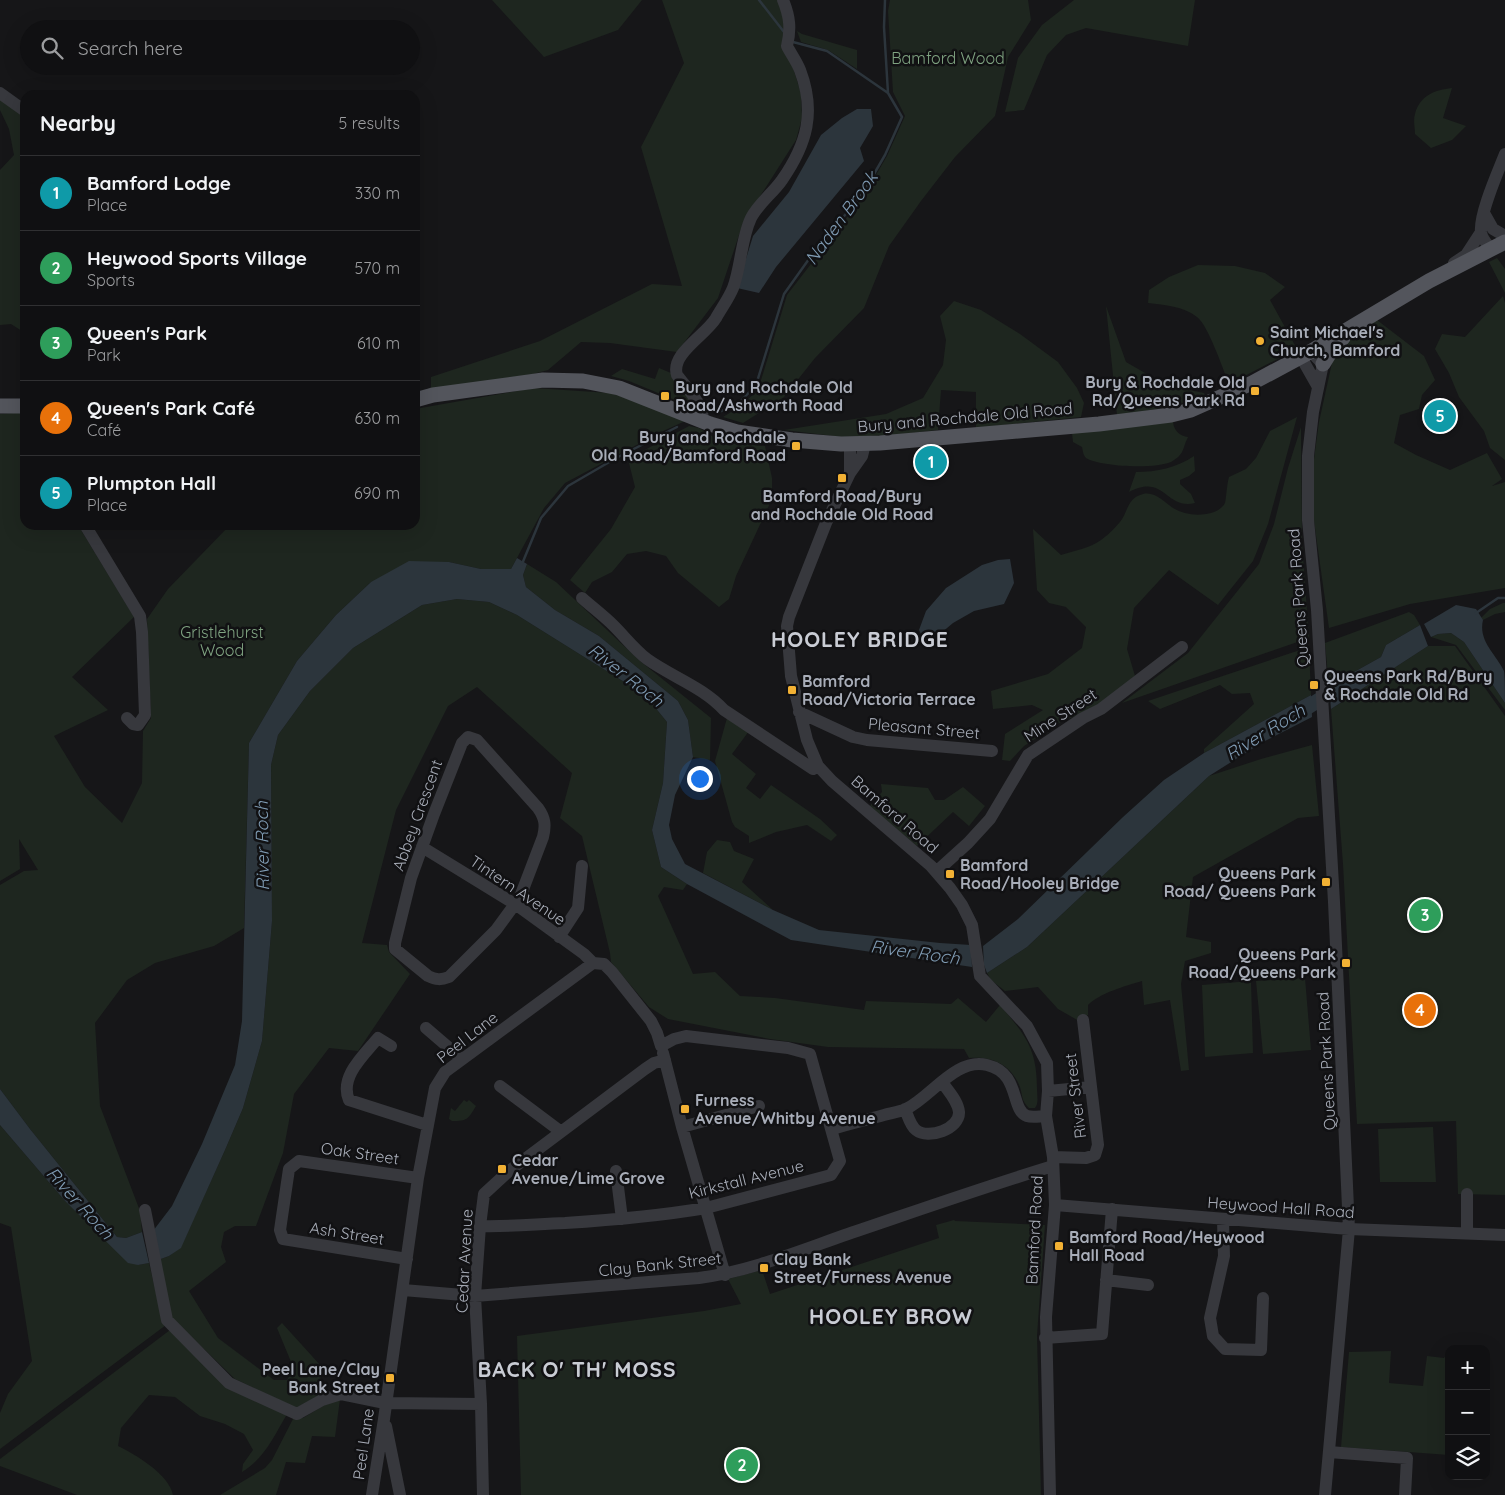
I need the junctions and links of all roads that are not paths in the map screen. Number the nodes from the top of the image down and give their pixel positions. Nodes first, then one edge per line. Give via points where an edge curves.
1 (783, 0) edge
2 (0, 93) edge
3 (20, 107) edge
4 (1505, 154) edge
5 (1484, 213) junction
6 (1481, 232) junction
7 (1499, 243) edge
8 (1430, 281) junction
9 (1382, 308) junction
10 (1306, 355) junction
11 (1323, 364) junction
12 (1318, 386) junction
13 (420, 399) edge
14 (0, 406) edge
15 (20, 406) edge
16 (702, 420) junction
17 (857, 444) junction
18 (88, 530) edge
19 (582, 598) dead end
20 (1182, 647) dead end
21 (799, 712) junction
22 (127, 718) dead end
23 (992, 751) dead end
24 (818, 766) junction
25 (422, 847) junction
26 (582, 866) dead end
27 (936, 872) junction
28 (516, 904) junction
29 (559, 937) junction
30 (593, 963) junction
31 (1083, 1020) dead end
32 (426, 1028) dead end
33 (391, 1046) dead end
34 (661, 1046) junction
35 (462, 1060) junction
36 (665, 1060) junction
37 (942, 1082) junction
38 (500, 1086) dead end
39 (1091, 1087) junction
40 (1048, 1091) junction
41 (759, 1106) dead end
42 (906, 1109) junction
43 (1046, 1116) junction
44 (427, 1125) junction
45 (682, 1127) junction
46 (832, 1129) junction
47 (560, 1131) junction
48 (1053, 1162) junction
49 (616, 1171) dead end
50 (418, 1178) junction
51 (1467, 1194) dead end
52 (1055, 1205) junction
53 (706, 1208) junction
54 (1112, 1209) junction
55 (145, 1210) dead end
56 (622, 1219) junction
57 (1223, 1220) junction
58 (480, 1226) junction
59 (1349, 1229) junction
60 (1467, 1233) junction
61 (1505, 1235) edge
62 (283, 1239) joint
63 (407, 1259) junction
64 (725, 1274) junction
65 (1106, 1280) junction
66 (1148, 1285) dead end
67 (403, 1290) junction
68 (475, 1296) junction
69 (1263, 1298) dead end
70 (1046, 1338) junction
71 (385, 1403) junction
72 (481, 1404) junction
73 (384, 1419) junction
74 (1329, 1452) junction
75 (372, 1495) edge
76 (400, 1495) edge
77 (483, 1495) edge
78 (1050, 1495) edge
79 (1325, 1495) edge
80 (1405, 1495) edge

1 - 16 street via 791,32 787,46 805,84 808,122 801,147 782,180 750,220 732,289 714,320 683,352 677,363 677,375 701,408
2 - 3 street
4 - 5 street
5 - 6 street
5 - 7 street via 1487,225
6 - 7 street via 1484,242
6 - 8 street via 1466,255
7 - 8 main road, Bury and Rochdale Old Road
8 - 9 main road, Bury and Rochdale Old Road
9 - 10 main road, Bury and Rochdale Old Road
9 - 11 main road, Bury and Rochdale Old Road via 1374,318 1334,346
10 - 11 street
10 - 12 street
10 - 17 main road, Bury and Rochdale Old Road via 1215,400 1171,415
11 - 12 street, Queens Park Road
12 - 59 street, Queens Park Road via 1308,456 1308,520 1317,610 1337,951
13 - 16 main road, Bury and Rochdale Old Road via 543,380 583,381 619,388
14 - 15 main road
16 - 17 main road, Bury and Rochdale Old Road via 737,432
17 - 21 street, Bamford Road via 862,456 826,523 787,626 791,676
18 - 22 street via 140,616 145,715 138,724
19 - 24 street via 659,668 702,691 724,710 813,769
20 - 27 street, Mine Street via 1101,709 1028,755 990,819
21 - 23 street, Pleasant Street via 853,737 867,740
21 - 24 street, Bamford Road
24 - 27 street, Bamford Road
25 - 28 street, Tintern Avenue
25 - 28 street, Abbey Crescent via 395,943 398,953 428,976 440,980 449,977 496,930
25 - 28 street, Abbey Crescent via 462,743 472,737 538,808 545,821 543,836
26 - 29 street via 578,908
27 - 40 street, Bamford Road via 962,905 972,925 980,976 1027,1026 1047,1063
28 - 29 street, Tintern Avenue
29 - 30 street, Tintern Avenue
30 - 34 street via 604,964 612,972 651,1021
30 - 35 street, Peel Lane
31 - 39 street, River Street
32 - 35 street
33 - 44 street via 378,1038 350,1073 349,1100
34 - 36 street
34 - 46 street, Kirkstall Avenue via 686,1036 788,1048 810,1054
35 - 44 street, Peel Lane via 445,1072 435,1088
36 - 45 street
36 - 47 street, Cedar Avenue via 645,1069
37 - 42 street
37 - 42 street via 958,1105 959,1117 951,1127 934,1133 921,1133 912,1124
37 - 43 street via 961,1068 987,1065 1008,1078 1023,1114
38 - 47 street
39 - 40 street
39 - 48 street, River Street via 1098,1145 1095,1154
40 - 43 street, Bamford Road
41 - 45 street
42 - 46 street
43 - 48 street, Bamford Road
44 - 50 street, Peel Lane
45 - 53 street
46 - 53 street, Kirkstall Avenue via 840,1161 831,1175
47 - 58 street, Cedar Avenue via 484,1194
48 - 52 street, Bamford Road
48 - 64 street, Clay Bank Street via 760,1265
49 - 56 street
50 - 62 street, Oak Street via 299,1161 289,1169 280,1230
50 - 63 street, Peel Lane
51 - 60 street
52 - 54 street, Heywood Hall Road
52 - 70 street, Bamford Road
53 - 56 street, Kirkstall Avenue
53 - 64 street
54 - 57 street, Heywood Hall Road
54 - 65 street
55 - 71 street via 167,1320 229,1383 297,1414 341,1394
56 - 58 street, Kirkstall Avenue
57 - 59 street, Heywood Hall Road
57 - 69 street via 1224,1256 1210,1318 1213,1336 1225,1348 1261,1350
58 - 68 street, Cedar Avenue
59 - 60 street, Heywood Hall Road
59 - 74 street, Queens Park Road
60 - 61 street, Heywood Hall Road
62 - 63 street, Ash Street
63 - 67 street, Peel Lane
64 - 68 street, Clay Bank Street
65 - 66 street
65 - 70 street via 1102,1334
67 - 68 street, Clay Bank Street
67 - 71 street, Peel Lane
68 - 72 street, Cedar Avenue
70 - 78 street, Bamford Road
71 - 72 street
71 - 73 street, Peel Lane
72 - 77 street, Cedar Avenue
73 - 75 street, Peel Lane
73 - 76 street
74 - 79 street, Queens Park Road
74 - 80 street via 1407,1458

